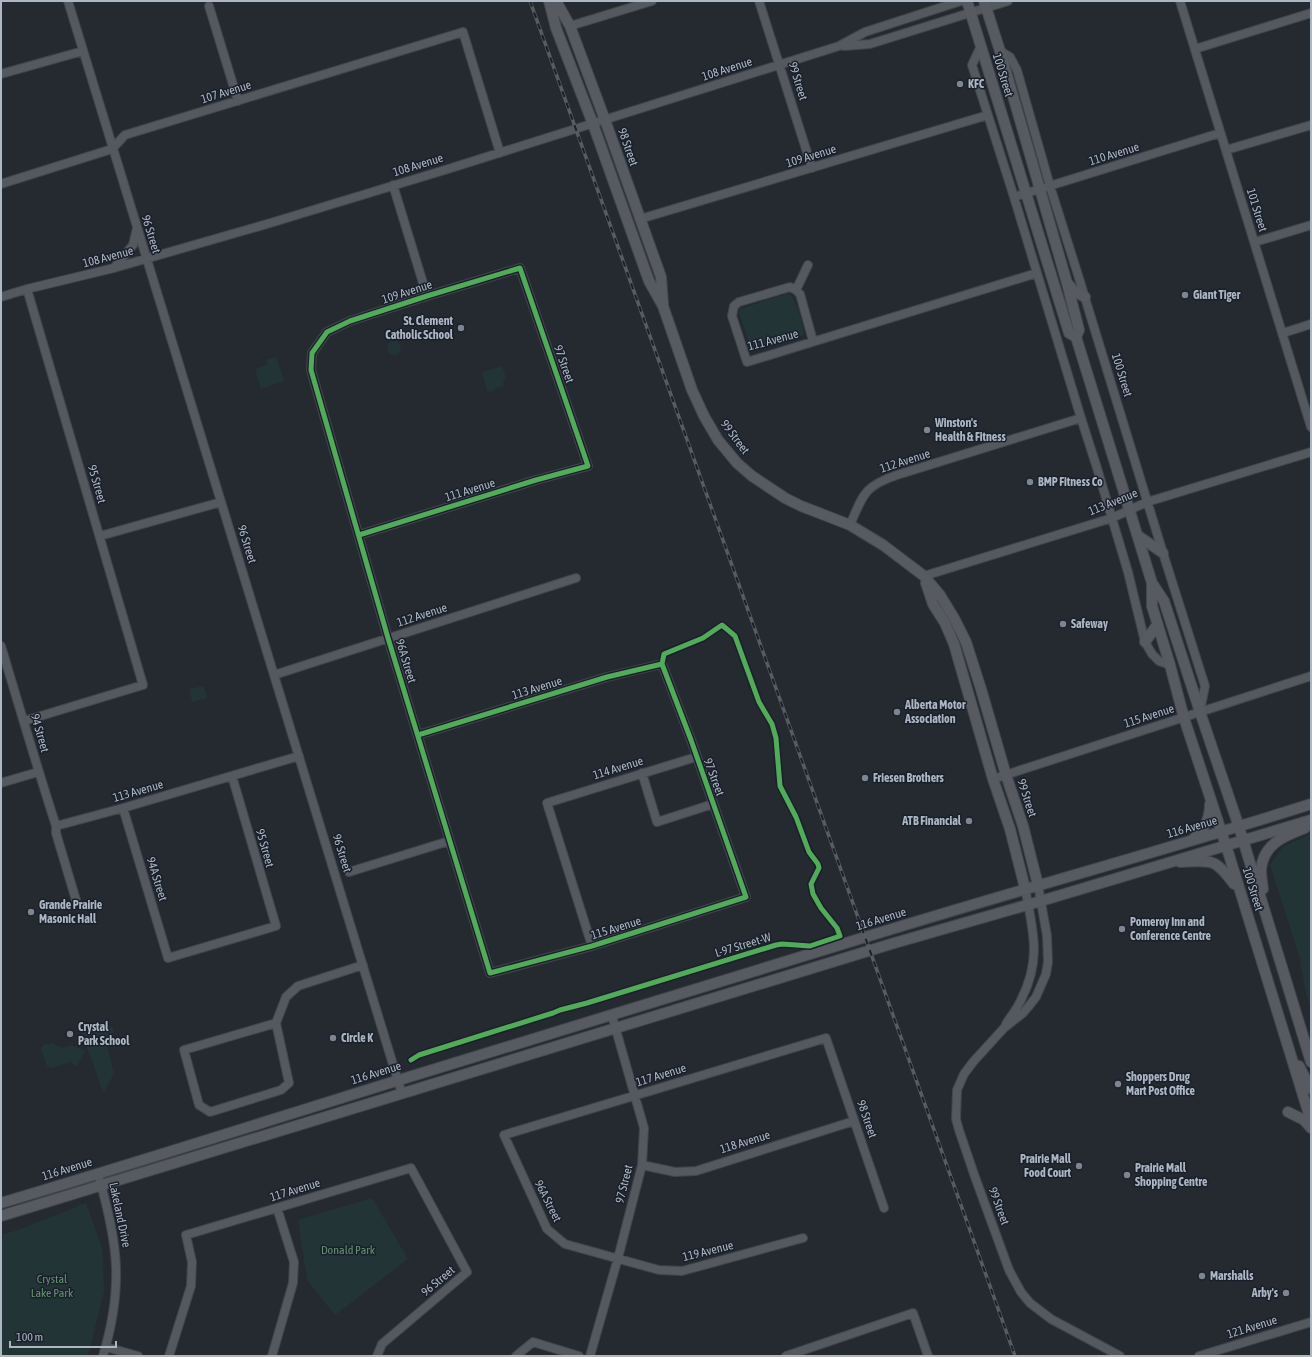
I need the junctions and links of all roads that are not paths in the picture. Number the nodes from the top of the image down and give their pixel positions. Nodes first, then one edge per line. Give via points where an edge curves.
1 (68, 1) edge
2 (549, 1) edge
3 (556, 1) edge
4 (652, 1) edge
5 (759, 1) edge
6 (961, 1) edge
7 (967, 1) edge
8 (1008, 1) edge
9 (1180, 1) edge
10 (986, 4) edge
11 (209, 6) dead end
12 (971, 12) junction
13 (1311, 13) edge
14 (570, 26) junction
15 (839, 46) junction
16 (981, 46) junction
17 (1195, 49) junction
18 (1000, 50) junction
19 (83, 51) junction
20 (780, 64) junction
21 (1, 74) edge
22 (238, 101) junction
23 (988, 115) junction
24 (605, 120) junction
25 (593, 124) junction
26 (1311, 125) edge
27 (1220, 133) junction
28 (112, 149) junction
29 (1226, 150) junction
30 (500, 153) junction
31 (812, 168) junction
32 (1, 184) edge
33 (393, 185) junction
34 (1050, 186) junction
35 (1039, 189) junction
36 (1026, 193) junction
37 (1014, 197) junction
38 (640, 219) junction
39 (628, 224) joint
40 (1311, 225) edge
41 (137, 227) junction
42 (1254, 242) junction
43 (146, 258) junction
44 (808, 265) dead end
45 (114, 268) junction
46 (520, 268) joint
47 (1037, 273) junction
48 (1067, 283) junction
49 (27, 289) junction
50 (796, 290) junction
51 (427, 296) junction
52 (1, 297) edge
53 (1085, 297) junction
54 (663, 306) junction
55 (1311, 324) edge
56 (1283, 333) junction
57 (1076, 337) junction
58 (813, 341) junction
59 (312, 353) joint
60 (1081, 418) junction
61 (1311, 427) edge
62 (1311, 452) edge
63 (588, 466) joint
64 (221, 502) junction
65 (1147, 502) junction
66 (1130, 510) junction
67 (1112, 518) junction
68 (850, 525) junction
69 (1137, 535) junction
70 (100, 536) junction
71 (359, 536) junction
72 (1162, 553) junction
73 (924, 576) junction
74 (576, 578) dead end
75 (1152, 583) junction
76 (1157, 625) junction
77 (388, 638) junction
78 (1145, 642) junction
79 (1, 646) edge
80 (662, 664) joint
81 (1170, 665) junction
82 (5, 674) edge
83 (274, 675) junction
84 (1311, 676) edge
85 (1200, 712) junction
86 (1184, 718) junction
87 (24, 721) junction
88 (418, 735) junction
89 (299, 756) junction
90 (696, 757) junction
91 (38, 772) junction
92 (642, 773) junction
93 (1006, 775) junction
94 (232, 776) junction
95 (994, 779) junction
96 (1, 783) edge
97 (1210, 794) junction
98 (713, 804) junction
99 (1311, 804) edge
100 (123, 808) junction
101 (1311, 820) edge
102 (1311, 825) edge
103 (56, 826) junction
104 (1239, 827) junction
105 (1221, 833) junction
106 (1243, 840) junction
107 (449, 841) junction
108 (1191, 841) junction
109 (1226, 845) junction
110 (1164, 863) junction
111 (349, 872) dead end
112 (1038, 885) junction
113 (1025, 888) junction
114 (1240, 891) junction
115 (746, 898) joint
116 (76, 900) dead end
117 (1041, 901) junction
118 (1028, 904) junction
119 (1263, 909) junction
120 (886, 931) junction
121 (891, 944) junction
122 (592, 946) junction
123 (168, 958) joint
124 (364, 965) junction
125 (490, 973) joint
126 (612, 1016) junction
127 (276, 1023) junction
128 (616, 1028) junction
129 (1004, 1028) junction
130 (826, 1038) joint
131 (1288, 1045) junction
132 (1311, 1062) edge
133 (398, 1080) junction
134 (1311, 1089) edge
135 (402, 1094) junction
136 (635, 1096) junction
137 (1308, 1105) edge
138 (1288, 1112) dead end
139 (854, 1121) junction
140 (1311, 1121) edge
141 (1311, 1128) edge
142 (504, 1135) joint
143 (642, 1165) junction
144 (411, 1168) joint
145 (98, 1174) junction
146 (101, 1185) junction
147 (1, 1203) edge
148 (277, 1208) junction
149 (884, 1208) dead end
150 (1, 1216) edge
151 (803, 1238) dead end
152 (618, 1258) junction
153 (1311, 1322) edge
154 (106, 1347) junction
155 (1116, 1355) edge
156 (103, 1356) edge
157 (138, 1356) edge
158 (169, 1356) edge
159 (272, 1356) edge
160 (377, 1356) edge
161 (516, 1356) edge
162 (579, 1356) edge
163 (590, 1356) edge
164 (786, 1356) edge
165 (928, 1356) edge
166 (1199, 1356) edge

1 - 19 street, 96 Street
2 - 25 main road, 98 Street via 556,28
3 - 14 main road, 98 Street
4 - 14 street
5 - 20 street, 99 Street
6 - 15 street, 108 Avenue via 865,32
7 - 12 main road, 100 Street
8 - 10 street, 108 Avenue
9 - 17 street, 101 Street
10 - 12 street, 108 Avenue
10 - 18 main road, 100 Street
11 - 22 street
12 - 15 street, 108 Avenue via 870,44
12 - 16 main road, 100 Street
13 - 17 street
14 - 24 main road, 98 Street
15 - 20 street, 108 Avenue
16 - 23 street, 100 Street via 972,65
16 - 36 main road, 100 Street
17 - 27 street, 101 Street
18 - 34 street, 100 Street via 1010,57 1017,70
18 - 35 main road, 100 Street
19 - 21 street
19 - 28 street, 96 Street
20 - 24 street, 108 Avenue
20 - 31 street, 99 Street
22 - 28 street, 107 Avenue via 125,135
22 - 30 street, 107 Avenue via 463,32
23 - 31 street, 109 Avenue
23 - 37 street, 100 Street
24 - 25 street, 108 Avenue
24 - 38 main road, 98 Street
25 - 30 street, 108 Avenue
25 - 39 main road, 98 Street
26 - 29 street
27 - 29 street, 101 Street
27 - 34 street, 110 Avenue
28 - 32 street, 107 Avenue
28 - 41 street, 96 Street
29 - 42 street, 101 Street
30 - 33 street, 108 Avenue
31 - 38 street, 109 Avenue
33 - 43 street, 108 Avenue
33 - 51 street
34 - 35 street, 110 Avenue
34 - 53 street, 100 Street
35 - 36 street, 110 Avenue
35 - 48 main road, 100 Street
36 - 37 street, 110 Avenue
36 - 57 main road, 100 Street via 1069,333
37 - 47 street, 100 Street
38 - 54 main road, 98 Street via 662,277
39 - 54 main road, 99 Street via 649,281
40 - 42 street
41 - 43 street, 96 Street
41 - 45 street via 133,245
42 - 56 street, 101 Street
43 - 45 street, 108 Avenue
43 - 64 street, 96 Street
44 - 50 street
45 - 49 street, 108 Avenue
46 - 51 street, 109 Avenue
46 - 63 street, 97 Street
47 - 58 street, 111 Avenue
47 - 60 street, 100 Street
48 - 53 main road via 1074,291
48 - 57 main road, 100 Street via 1079,330
49 - 52 street, 108 Avenue
49 - 70 street, 95 Street
50 - 58 street, 111 Avenue via 800,294
50 - 58 street, 111 Avenue via 790,287 739,302 734,306 732,316 747,362
51 - 59 street, 109 Avenue via 350,321 327,332
53 - 65 street, 100 Street
54 - 68 main road, 99 Street via 692,390 718,440 731,456 752,476 785,498
55 - 56 street
56 - 61 street, 101 Street
57 - 66 main road, 100 Street
59 - 71 street, 96A Street via 311,370
60 - 67 street, 100 Street
60 - 68 street, 112 Avenue via 877,483 871,486 862,499
62 - 65 street, 113 Avenue
63 - 71 street, 111 Avenue
64 - 70 street
64 - 83 street, 96 Street
65 - 66 street, 113 Avenue
65 - 72 street, 100 Street
66 - 67 street, 113 Avenue
66 - 69 main road, 100 Street
67 - 73 street, 113 Avenue
67 - 78 street, 100 Street
68 - 73 main road, 99 Street
69 - 72 main road
69 - 75 main road, 100 Street
70 - 87 street, 95 Street via 143,685
71 - 77 street, 96A Street
72 - 85 street, 100 Street via 1205,686
73 - 93 main road, 99 Street via 947,605 966,642
73 - 95 main road, 99 Street via 933,604 954,644
74 - 77 street, 112 Avenue
75 - 76 main road, 100 Street via 1152,606
75 - 85 main road, 100 Street via 1164,601
76 - 78 main road
76 - 81 main road, 100 Street
77 - 83 street, 112 Avenue
77 - 88 street, 96A Street
78 - 81 street, 100 Street via 1152,654
79 - 82 street, 94 Street
80 - 88 street, 113 Avenue via 607,677
80 - 90 street, 97 Street
81 - 86 main road, 100 Street
82 - 87 street, 94 Street
83 - 89 street, 96 Street
84 - 85 street, 115 Avenue
85 - 86 street, 115 Avenue
85 - 104 main road, 100 Street
86 - 93 street, 115 Avenue
86 - 97 main road, 100 Street
87 - 91 street, 94 Street
88 - 107 street, 96A Street
89 - 94 street, 113 Avenue
89 - 124 street, 96 Street
90 - 92 street, 114 Avenue
90 - 98 street, 97 Street
91 - 96 street
91 - 103 street, 94 Street
92 - 98 street, 97 Street via 657,822
92 - 122 street, 114 Avenue via 547,803
93 - 95 street, 115 Avenue
93 - 112 main road, 99 Street via 1023,826
94 - 100 street, 113 Avenue
94 - 123 street, 95 Street via 276,926
95 - 113 main road, 99 Street
97 - 105 main road, 100 Street
97 - 108 main road via 1206,826
98 - 115 street, 97 Street
99 - 104 main road, 116 Avenue
100 - 103 street, 113 Avenue
100 - 123 street, 94A Street
101 - 106 main road
102 - 119 main road via 1278,840 1267,851 1261,871
103 - 116 street
104 - 105 main road, 116 Avenue
104 - 106 main road, 100 Street
105 - 108 main road, 116 Avenue
105 - 109 main road, 100 Street
106 - 109 main road
106 - 119 main road, 100 Street
107 - 111 street
107 - 125 street, 96A Street
108 - 112 main road, 116 Avenue
109 - 110 main road
109 - 114 main road, 100 Street
110 - 114 main road via 1214,863
110 - 117 main road
112 - 113 main road, 116 Avenue
112 - 117 street, 99 Street
113 - 118 street, 99 Street
113 - 120 main road, 116 Avenue
114 - 131 main road, 100 Street
115 - 122 street, 115 Avenue
117 - 118 main road
117 - 129 street, 99 Street via 1048,951 1046,974 1030,1006
118 - 121 main road
118 - 129 street, 99 Street via 1034,938 1034,965 1021,1001
119 - 132 main road, 100 Street
120 - 121 main road
120 - 126 main road, 116 Avenue
121 - 128 main road
122 - 125 street, 115 Avenue
124 - 127 street via 298,986 286,997
124 - 133 street, 96 Street
126 - 128 street, 97 Street
126 - 133 main road, 116 Avenue
127 - 127 street via 184,1050 199,1105 210,1112 281,1090 289,1084
128 - 135 main road
128 - 136 street, 97 Street
129 - 155 street, 99 Street via 973,1062 960,1082 956,1105 959,1130 1009,1270 1021,1292 1030,1303 1051,1319
130 - 136 street, 117 Avenue
130 - 139 street, 98 Street
131 - 134 main road
131 - 137 main road, 100 Street
133 - 135 street, 96 Street
133 - 145 main road, 116 Avenue
135 - 146 main road
136 - 142 street, 117 Avenue
136 - 143 street, 97 Street via 644,1128
137 - 140 main road, 100 Street
138 - 141 main road via 1304,1120
139 - 143 street, 118 Avenue via 696,1170 675,1172
139 - 149 street, 98 Street
142 - 152 street, 96A Street via 547,1229 565,1244
143 - 152 street, 97 Street
144 - 148 street, 117 Avenue
144 - 160 street, 96 Street via 467,1272 382,1344
145 - 146 street, Lakeland Drive
145 - 147 main road, 116 Avenue
146 - 150 main road
146 - 154 street, Lakeland Drive via 112,1229 117,1274 111,1330
148 - 158 street, 117 Avenue via 186,1235 192,1262 191,1286
148 - 159 street via 294,1262 293,1283
151 - 152 street, 119 Avenue via 682,1271 659,1270
152 - 163 street, 97 Street
153 - 166 street, 121 Avenue
154 - 156 street, Lakeland Drive
154 - 157 street
161 - 162 street via 533,1342
164 - 165 street via 913,1313

